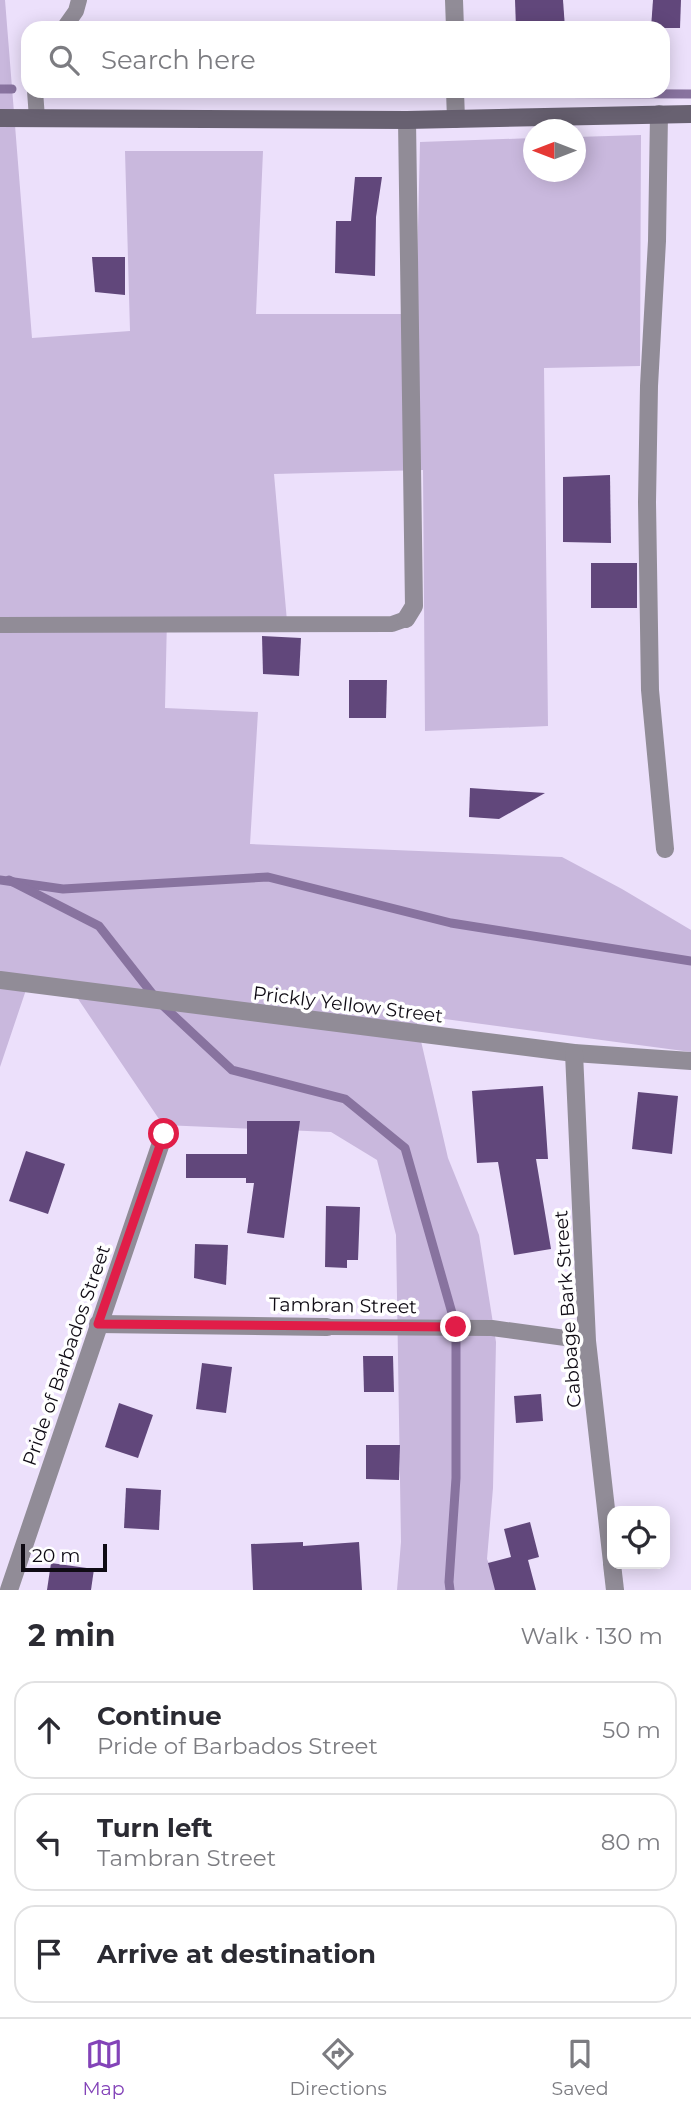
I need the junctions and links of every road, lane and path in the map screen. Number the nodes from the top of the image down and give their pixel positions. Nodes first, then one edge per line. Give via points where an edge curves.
1 (79, 0) edge
2 (454, 0) edge
3 (69, 21) edge
4 (455, 21) edge
5 (36, 98) edge
6 (455, 98) edge
7 (659, 114) junction
8 (691, 114) edge
9 (0, 118) edge
10 (37, 118) junction
11 (456, 119) junction
12 (407, 120) junction
13 (406, 619) joint
14 (0, 625) edge
15 (665, 849) dead end
16 (0, 980) edge
17 (574, 1053) junction
18 (691, 1061) edge
19 (164, 1134) dead end
20 (98, 1324) junction
21 (327, 1326) joint
22 (587, 1342) junction
23 (607, 1519) edge
24 (613, 1569) edge
25 (9, 1590) edge
26 (615, 1590) edge

1 - 3 lane
2 - 4 street
5 - 10 lane
6 - 11 street
7 - 8 main road
7 - 11 main road
7 - 15 street via 647,502 650,690
9 - 10 main road
10 - 12 main road
11 - 12 main road
12 - 13 street via 414,606
13 - 14 lane via 392,624
16 - 17 street, Prickly Yellow Street
17 - 18 street, Prickly Yellow Street
17 - 22 street, Cabbage Bark Street
19 - 20 street, Pride of Barbados Street
20 - 21 street, Tambran Street
20 - 25 street, Pride of Barbados Street
21 - 22 lane, Tambran Street via 492,1328
22 - 23 street, Cabbage Bark Street
24 - 26 street, Cabbage Bark Street

